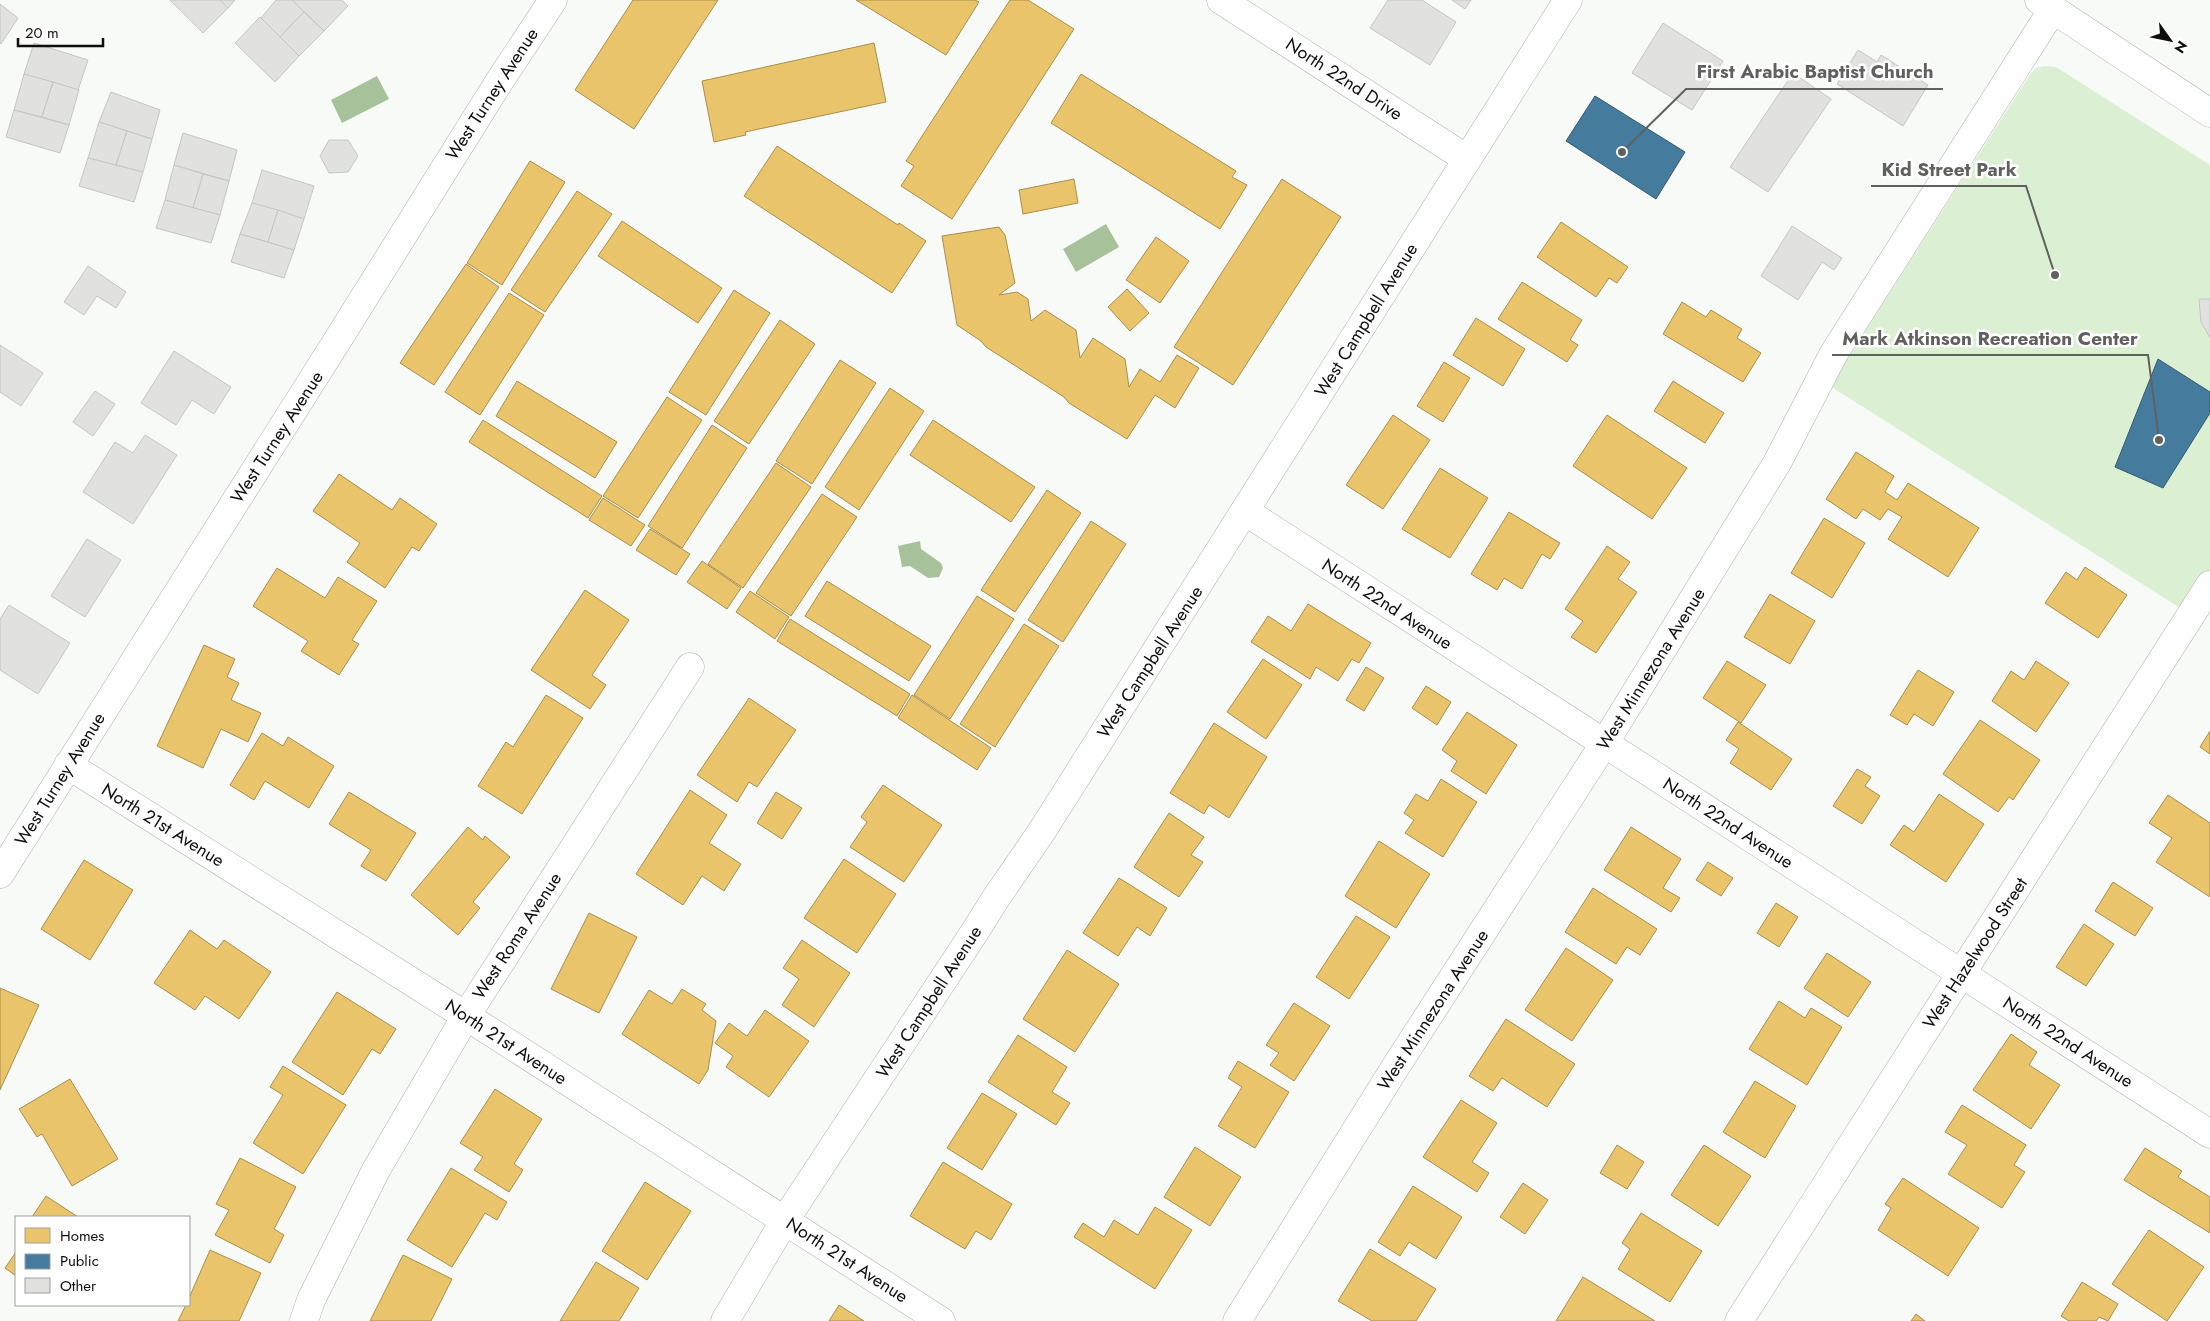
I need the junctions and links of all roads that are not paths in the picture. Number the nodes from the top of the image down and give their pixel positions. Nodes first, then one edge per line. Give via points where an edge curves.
1 (553, 0) edge
2 (1221, 0) edge
3 (1568, 0) edge
4 (2046, 5) edge
5 (2210, 113) edge
6 (1467, 159) junction
7 (1246, 512) junction
8 (2210, 585) edge
9 (690, 667) dead end
10 (1604, 744) junction
11 (68, 765) junction
12 (0, 874) edge
13 (1962, 974) junction
14 (466, 1016) junction
15 (2210, 1134) edge
16 (785, 1220) junction
17 (304, 1321) edge
18 (725, 1321) edge
19 (941, 1321) edge
20 (1237, 1321) edge
21 (1739, 1321) edge

1 - 11 street, West Turney Avenue
2 - 6 street, North 22nd Drive
3 - 6 street, West Campbell Avenue
4 - 5 street
4 - 10 street, West Minnezona Avenue via 1834,353 1777,463
6 - 7 street, West Campbell Avenue
7 - 10 street, North 22nd Avenue
7 - 16 street, West Campbell Avenue via 1042,831
8 - 13 street, West Hazelwood Street
9 - 14 street, West Roma Avenue
10 - 13 street, North 22nd Avenue
10 - 20 street, West Minnezona Avenue
11 - 12 street, West Turney Avenue
11 - 14 street, North 21st Avenue
13 - 15 street, North 22nd Avenue
13 - 21 street, West Hazelwood Street
14 - 16 street, North 21st Avenue
14 - 17 street, West Roma Avenue via 376,1170 311,1300
16 - 18 street, West Campbell Avenue
16 - 19 street, North 21st Avenue

